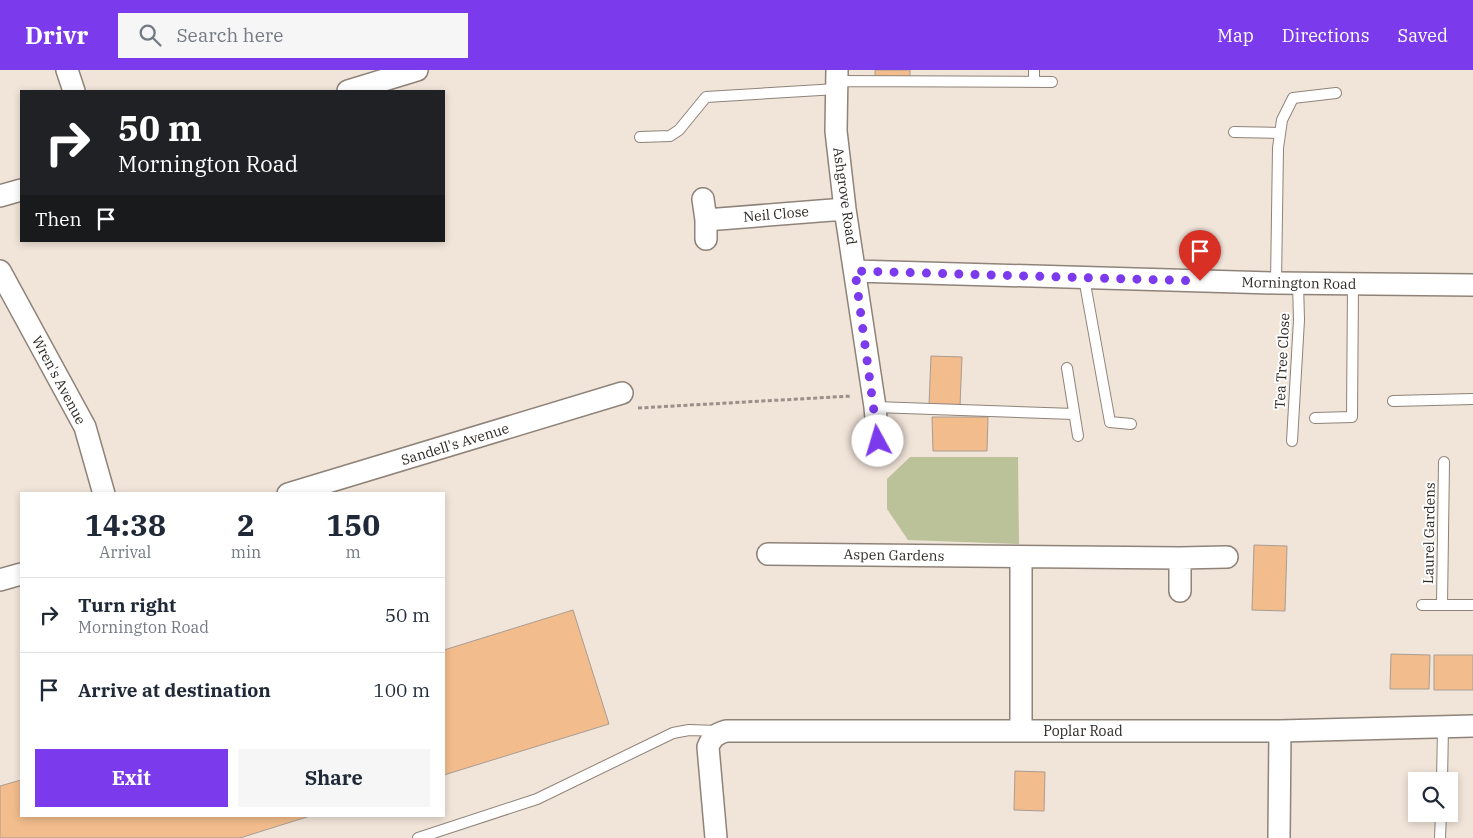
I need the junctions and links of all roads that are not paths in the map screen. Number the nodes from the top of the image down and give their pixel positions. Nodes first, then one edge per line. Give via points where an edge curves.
1 (68, 70) edge
2 (417, 70) edge
3 (1034, 70) edge
4 (837, 80) edge
5 (1034, 82) junction
6 (1052, 82) dead end
7 (74, 90) edge
8 (351, 90) edge
9 (1336, 93) dead end
10 (1234, 132) dead end
11 (1280, 132) junction
12 (640, 137) dead end
13 (20, 190) edge
14 (0, 196) edge
15 (703, 199) dead end
16 (845, 209) junction
17 (0, 271) edge
18 (855, 271) junction
19 (1084, 278) junction
20 (1276, 283) junction
21 (1298, 283) junction
22 (1353, 284) junction
23 (1473, 285) edge
24 (1067, 368) dead end
25 (622, 394) road end
26 (1473, 399) edge
27 (874, 401) junction
28 (1393, 401) dead end
29 (1074, 414) junction
30 (1315, 418) dead end
31 (1131, 424) dead end
32 (1078, 436) dead end
33 (878, 441) dead end
34 (1292, 441) dead end
35 (1444, 462) dead end
36 (103, 492) edge
37 (295, 492) edge
38 (768, 554) dead end
39 (1021, 557) junction
40 (1227, 557) dead end
41 (1180, 558) junction
42 (20, 574) edge
43 (0, 580) edge
44 (1180, 591) dead end
45 (1422, 605) dead end
46 (1442, 605) junction
47 (1473, 605) edge
48 (1443, 726) junction
49 (1473, 726) edge
50 (726, 731) junction
51 (1021, 731) junction
52 (1280, 731) junction
53 (1442, 772) edge
54 (1441, 822) edge
55 (418, 838) edge
56 (716, 838) edge
57 (1279, 838) edge
58 (1440, 838) edge

1 - 7 street
2 - 8 street
3 - 5 lane
4 - 5 lane
4 - 12 lane via 706,97 679,130 670,136
4 - 16 street, Ashgrove Road via 836,131
5 - 6 lane
9 - 11 lane via 1293,98
10 - 11 lane
11 - 20 lane
13 - 14 street
15 - 16 street, Neil Close via 706,230
16 - 18 street, Ashgrove Road
17 - 36 street, Wren's Avenue via 85,427
18 - 19 street, Mornington Road
18 - 27 street, Ashgrove Road
19 - 20 street, Mornington Road
19 - 31 lane via 1110,422
20 - 21 street, Mornington Road
21 - 22 street, Mornington Road
21 - 34 lane, Tea Tree Close
22 - 23 street, Mornington Road
22 - 30 lane via 1352,418
24 - 29 lane
25 - 37 street, Sandell's Avenue
26 - 28 lane
27 - 29 lane
27 - 33 street, Ashgrove Road
29 - 32 lane
35 - 46 lane, Laurel Gardens
38 - 39 street, Aspen Gardens
39 - 41 street, Aspen Gardens
39 - 51 street
40 - 41 street, Aspen Gardens
41 - 44 street
42 - 43 street
45 - 46 lane
46 - 47 lane
48 - 49 street, Poplar Road
48 - 52 street, Poplar Road
48 - 53 lane
50 - 51 street, Poplar Road
50 - 55 lane via 673,733 537,799
50 - 56 street via 711,738 708,747
51 - 52 street, Poplar Road
52 - 57 street
54 - 58 lane

